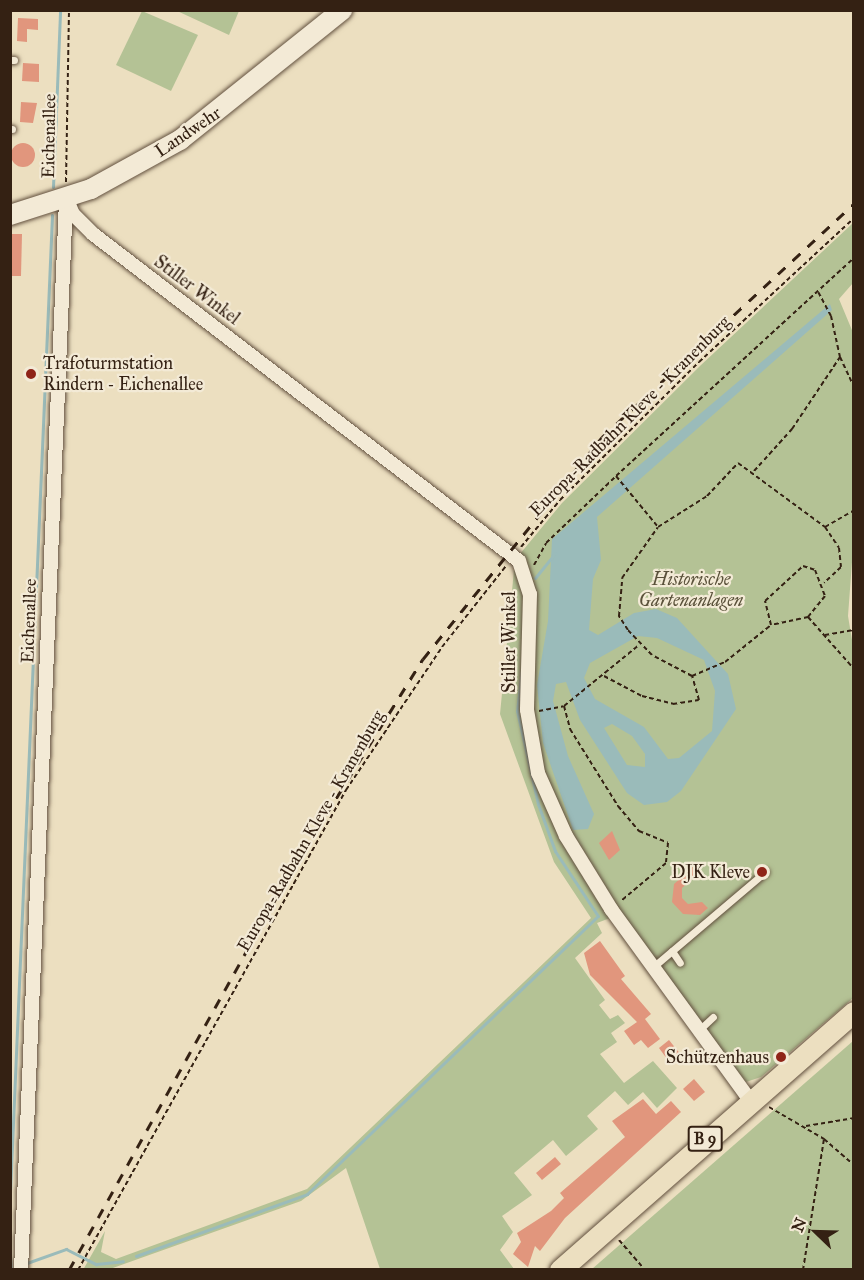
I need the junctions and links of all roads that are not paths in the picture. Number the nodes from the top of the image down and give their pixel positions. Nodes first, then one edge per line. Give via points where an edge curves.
1 (342, 10) edge
2 (69, 189) junction
3 (10, 215) edge
4 (765, 872) dead end
5 (672, 951) junction
6 (680, 963) dead end
7 (651, 969) junction
8 (854, 1012) edge
9 (713, 1017) dead end
10 (697, 1031) junction
11 (758, 1101) junction
12 (21, 1263) edge
13 (560, 1269) edge

1 - 2 main road, Landwehr via 180,140
2 - 3 main road, Landwehr
2 - 7 street, Stiller Winkel via 73,214 93,234 515,555 530,594 527,710 538,773 566,836
2 - 12 street, Eichenallee
4 - 5 lane
5 - 6 lane
5 - 7 lane
7 - 10 street, Stiller Winkel
8 - 11 main road, B 9
9 - 10 lane
10 - 11 street, Stiller Winkel
11 - 13 main road, B 9 via 606,1226

